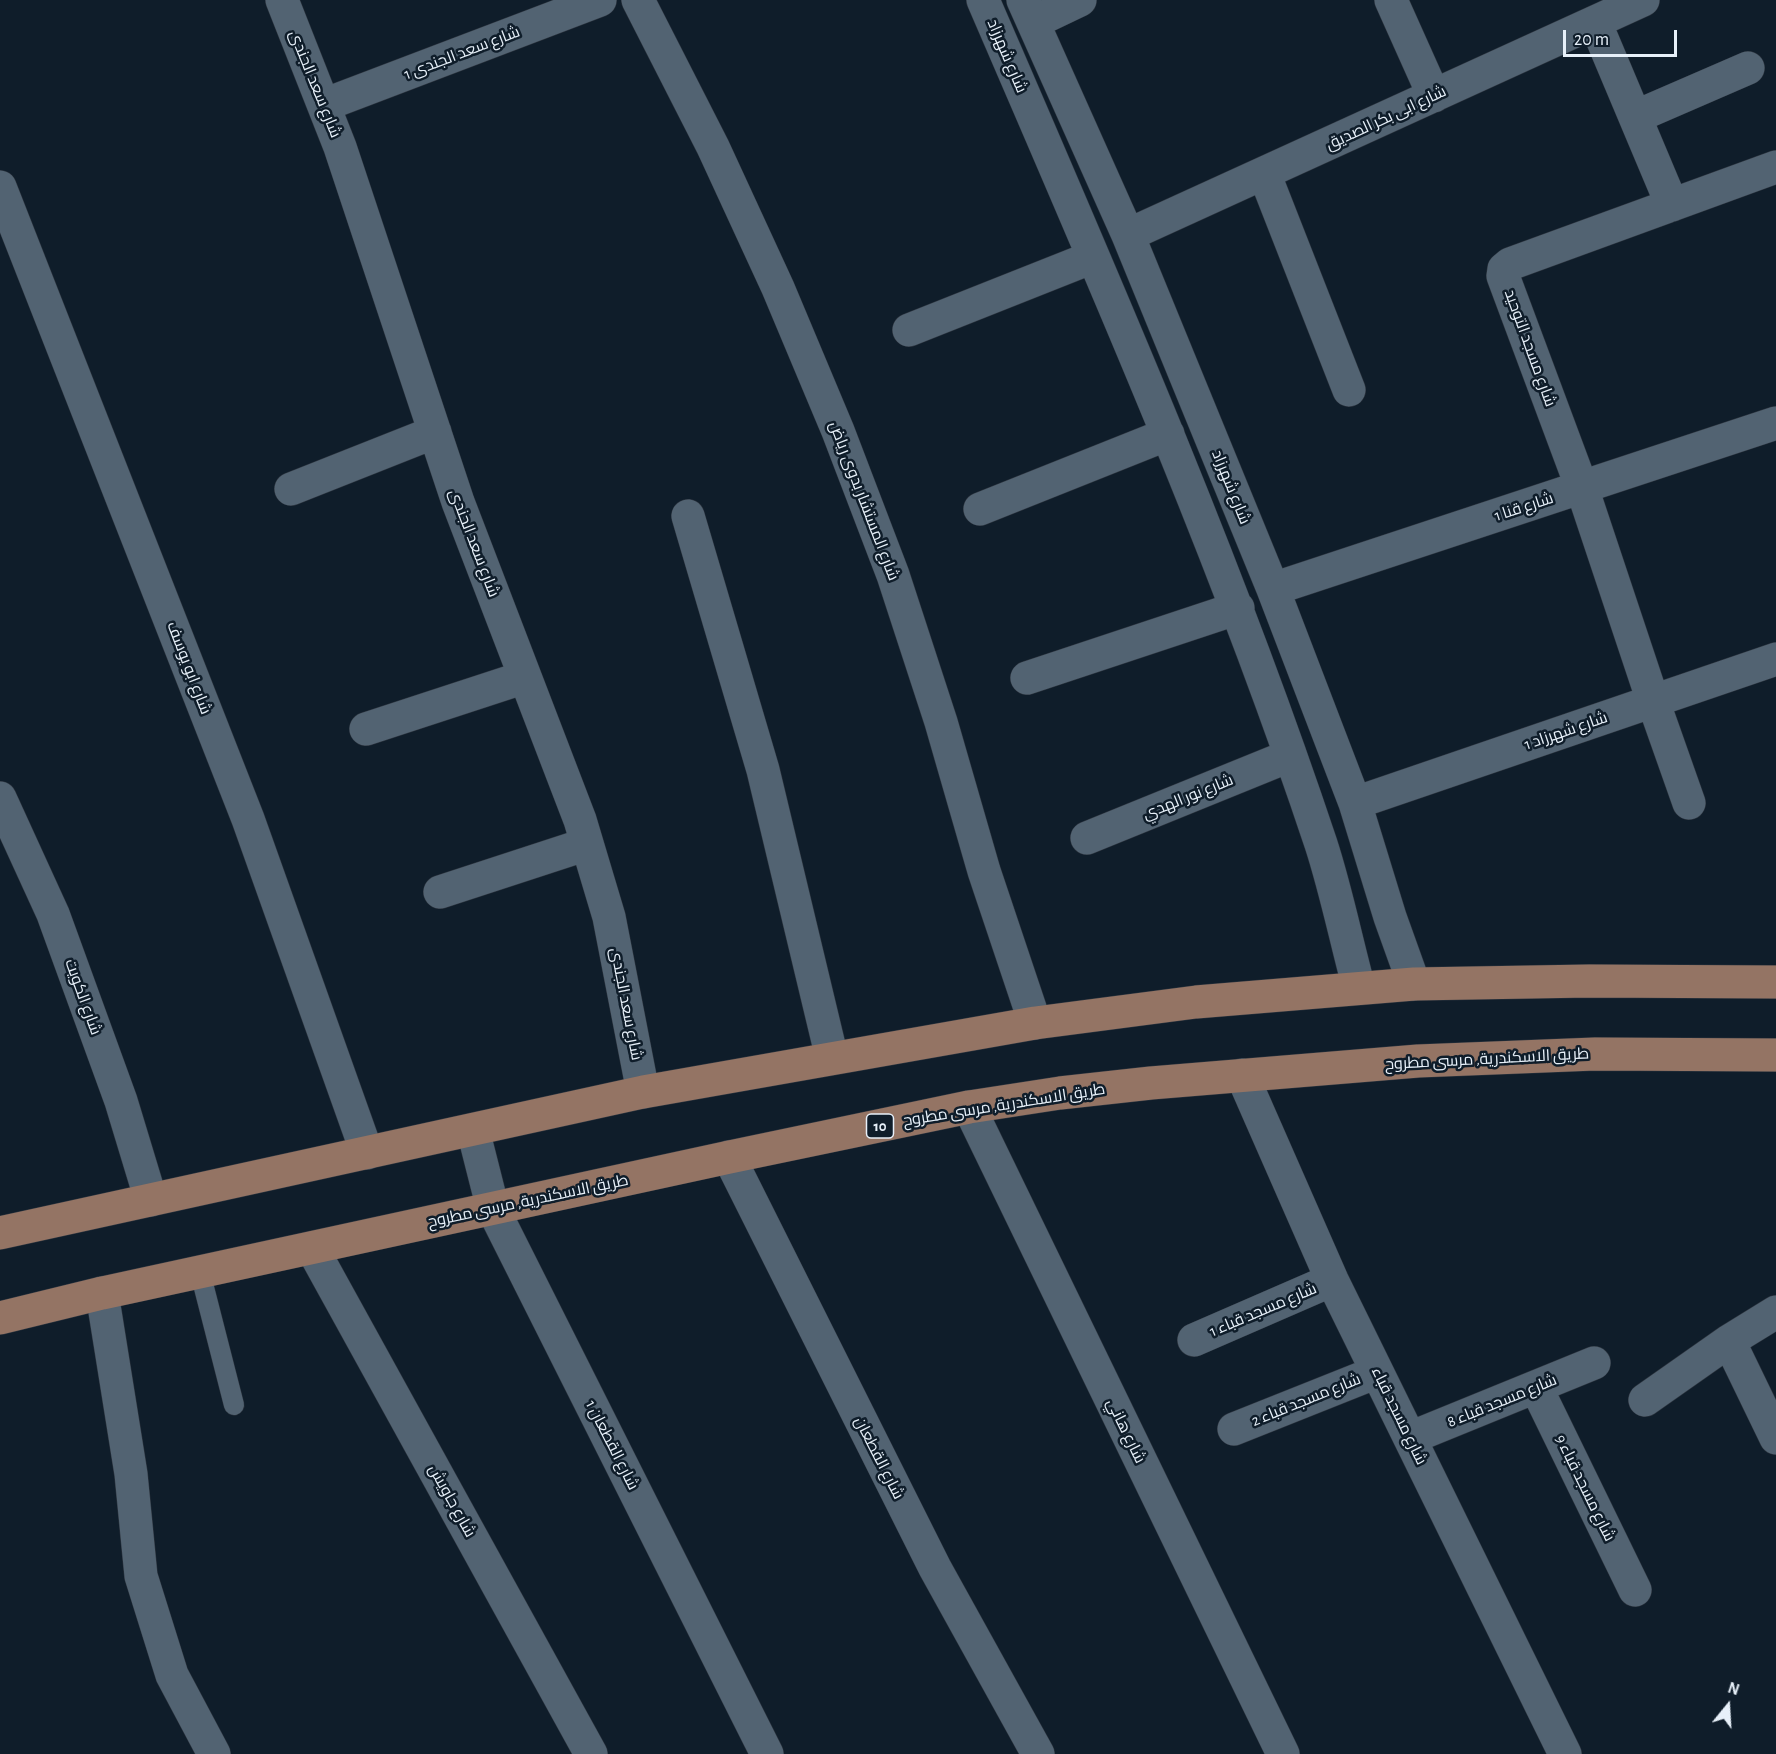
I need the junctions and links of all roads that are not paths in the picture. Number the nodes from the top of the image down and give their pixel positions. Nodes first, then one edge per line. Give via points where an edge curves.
1 (282, 0) edge
2 (600, 0) edge
3 (638, 0) edge
4 (982, 0) edge
5 (1080, 0) edge
6 (1391, 0) edge
7 (1643, 0) edge
8 (1028, 11) edge
9 (1595, 22) junction
10 (1748, 68) dead end
11 (1434, 96) junction
12 (324, 105) junction
13 (1635, 117) junction
14 (1776, 167) edge
15 (1264, 173) junction
16 (0, 187) edge
17 (1671, 206) junction
18 (1128, 235) junction
19 (1093, 257) junction
20 (909, 330) dead end
21 (1349, 390) dead end
22 (1776, 423) edge
23 (435, 432) junction
24 (1168, 434) junction
25 (1582, 488) junction
26 (291, 489) dead end
27 (980, 509) dead end
28 (688, 516) dead end
29 (1273, 589) junction
30 (1238, 608) junction
31 (1776, 659) edge
32 (525, 677) junction
33 (1026, 678) dead end
34 (1653, 701) junction
35 (366, 729) dead end
36 (1289, 756) junction
37 (1355, 803) junction
38 (1689, 803) dead end
39 (2, 807) edge
40 (1087, 838) dead end
41 (587, 844) junction
42 (440, 892) dead end
43 (1776, 982) edge
44 (1414, 984) junction
45 (1359, 988) junction
46 (1035, 1023) junction
47 (1776, 1056) edge
48 (832, 1058) junction
49 (1242, 1075) junction
50 (644, 1092) junction
51 (969, 1107) junction
52 (472, 1130) junction
53 (367, 1153) junction
54 (729, 1157) junction
55 (151, 1200) junction
56 (493, 1209) junction
57 (0, 1233) edge
58 (312, 1248) junction
59 (200, 1272) junction
60 (1332, 1280) junction
61 (102, 1293) junction
62 (1776, 1312) edge
63 (0, 1318) edge
64 (1194, 1340) dead end
65 (1729, 1341) junction
66 (1594, 1363) dead end
67 (1377, 1372) junction
68 (1536, 1387) junction
69 (1645, 1400) dead end
70 (234, 1405) dead end
71 (1234, 1429) dead end
72 (1410, 1438) junction
73 (1776, 1438) edge
74 (1635, 1590) dead end
75 (214, 1754) edge
76 (591, 1754) edge
77 (767, 1754) edge
78 (1038, 1754) edge
79 (1283, 1754) edge
80 (1565, 1754) edge

1 - 12 street, شارع سعد الجندى
2 - 12 street, شارع سعد الجندى 1
3 - 46 street, شارع المستشار بدوى رياض via 718,158 838,430 893,575
4 - 19 street, شارع شهرزاد
5 - 8 street
6 - 11 street
7 - 9 street, شارع ابى بكر الصديق
8 - 18 street, شارع شهرزاد
9 - 11 street, شارع ابى بكر الصديق
9 - 13 street
10 - 13 street
11 - 15 street, شارع ابى بكر الصديق
12 - 23 street, شارع سعد الجندى
13 - 17 street
14 - 17 street, شارع مسجد التوحيد
15 - 18 street, شارع ابى بكر الصديق
15 - 21 street
16 - 53 street, شارع ابو يوسف via 248,819
17 - 25 street, شارع مسجد التوحيد via 1504,269 1503,276
18 - 29 street, شارع شهرزاد
19 - 20 street
19 - 24 street, شارع شهرزاد
22 - 25 street, شارع قنا 1
23 - 26 street
23 - 32 street, شارع سعد الجندى
24 - 27 street
24 - 30 street, شارع شهرزاد
25 - 29 street, شارع قنا 1
25 - 34 street, شارع مسجد التوحيد
28 - 48 street via 763,770
29 - 37 street, شارع شهرزاد
30 - 33 street
30 - 36 street, شارع شهرزاد
31 - 34 street, شارع شهرزاد 1
32 - 35 street
32 - 41 street, شارع سعد الجندى
34 - 37 street, شارع شهرزاد 1
34 - 38 street, شارع مسجد التوحيد
36 - 40 street, شارع نور الهدي
36 - 45 street, شارع شهرزاد via 1322,846
37 - 44 street, شارع شهرزاد
39 - 55 street, شارع الكويت via 52,914 121,1101
41 - 42 street
41 - 50 street, شارع سعد الجندى via 609,917
43 - 44 main road
44 - 45 main road
45 - 46 main road via 1196,1002
46 - 48 main road
47 - 49 main road, طريق الاسكندرية, مرسى مطروح / 10 via 1595,1054 1418,1061
48 - 50 main road
49 - 51 main road, طريق الاسكندرية, مرسى مطروح / 10 via 1060,1093
49 - 60 street, شارع مسجد قباء
50 - 52 main road
51 - 54 main road, طريق الاسكندرية, مرسى مطروح / 10
51 - 79 street, شارع هاني
52 - 53 main road
52 - 56 street, شارع القطعان 1
53 - 55 main road
54 - 56 main road, طريق الاسكندرية, مرسى مطروح / 10
54 - 78 street, شارع القطعان via 934,1568
55 - 57 main road
56 - 58 main road, طريق الاسكندرية, مرسى مطروح / 10
56 - 77 street, شارع القطعان 1
58 - 59 main road, طريق الاسكندرية, مرسى مطروح / 10
58 - 76 street, شارع جاويش
59 - 61 main road, طريق الاسكندرية, مرسى مطروح / 10
59 - 70 lane
60 - 64 street, شارع مسجد قباء 1
60 - 67 street, شارع مسجد قباء
61 - 63 main road, طريق الاسكندرية, مرسى مطروح / 10
61 - 75 street via 131,1474 141,1576 171,1675
62 - 65 street
65 - 69 street
65 - 73 street
66 - 68 street, شارع مسجد قباء 8
67 - 71 street, شارع مسجد قباء 2
67 - 72 street, شارع مسجد قباء
68 - 72 street, شارع مسجد قباء 8
68 - 74 street, شارع مسجد قباء 9
72 - 80 street, شارع مسجد قباء

